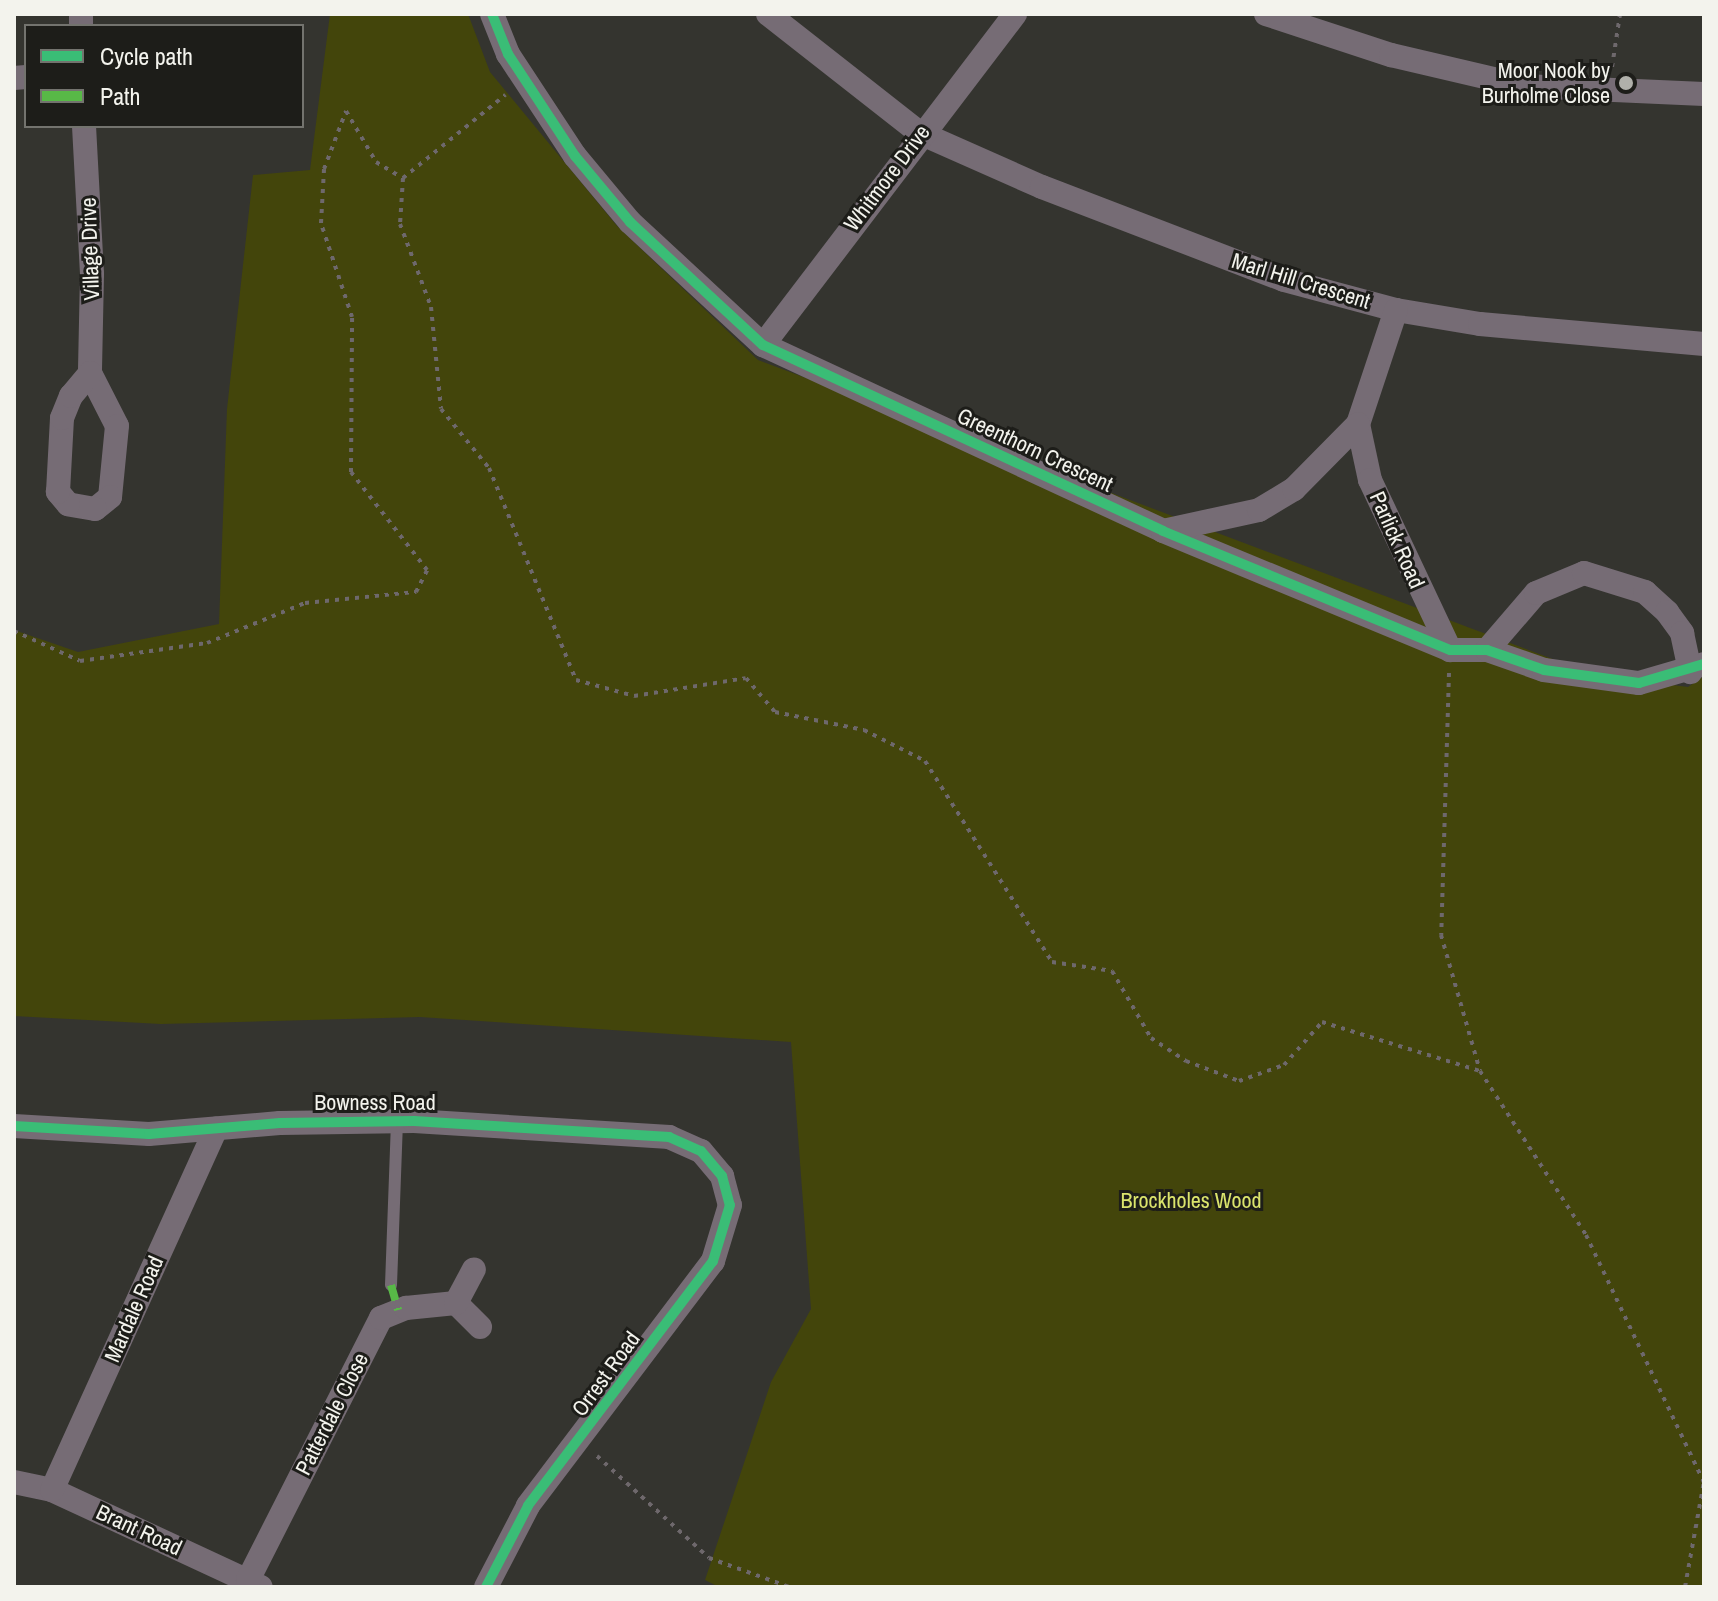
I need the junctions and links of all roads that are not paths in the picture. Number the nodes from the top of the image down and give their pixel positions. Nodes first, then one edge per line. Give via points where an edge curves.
1 (492, 14) edge
2 (768, 14) edge
3 (1015, 14) edge
4 (1266, 14) edge
5 (1704, 94) edge
6 (84, 128) edge
7 (920, 133) junction
8 (1396, 310) junction
9 (1704, 344) edge
10 (763, 345) junction
11 (90, 373) junction
12 (1358, 424) junction
13 (1163, 531) junction
14 (1450, 650) junction
15 (1487, 650) junction
16 (1697, 668) edge
17 (397, 1121) junction
18 (14, 1126) edge
19 (216, 1128) junction
20 (722, 1176) joint
21 (474, 1269) dead end
22 (391, 1285) dead end
23 (456, 1303) junction
24 (480, 1327) dead end
25 (14, 1482) edge
26 (52, 1490) junction
27 (255, 1584) edge
28 (486, 1587) edge

1 - 10 street, Greenthorn Crescent via 524,79 575,156 630,222
2 - 7 street, Marl Hill Crescent
3 - 7 street, Whitmore Drive
4 - 5 street via 1391,55 1523,86
6 - 11 street, Village Drive via 92,274
7 - 8 street, Marl Hill Crescent via 1042,187 1284,280
7 - 10 street, Whitmore Drive
8 - 9 street, Marl Hill Crescent via 1480,324
8 - 12 street
10 - 13 street, Greenthorn Crescent
11 - 11 street, Village Drive via 117,426 110,497 95,509 68,504 58,492 62,418
12 - 13 street via 1294,489 1259,510
12 - 14 street, Parlick Road via 1370,480
13 - 14 street, Greenthorn Crescent
14 - 15 street, Greenthorn Crescent
15 - 16 street, Greenthorn Crescent via 1591,679 1639,683
15 - 16 street, Greenthorn Crescent via 1536,593 1584,573 1645,592 1682,633
17 - 19 street, Bowness Road
17 - 20 street, Bowness Road via 669,1137 701,1151
17 - 22 lane
18 - 19 street, Bowness Road via 149,1134
19 - 26 street, Mardale Road
20 - 28 street, Orrest Road via 730,1205 713,1261 528,1506
21 - 23 street
23 - 24 street
23 - 27 street, Patterdale Close via 391,1311 381,1318
25 - 26 street, Brant Road
26 - 27 street, Brant Road

